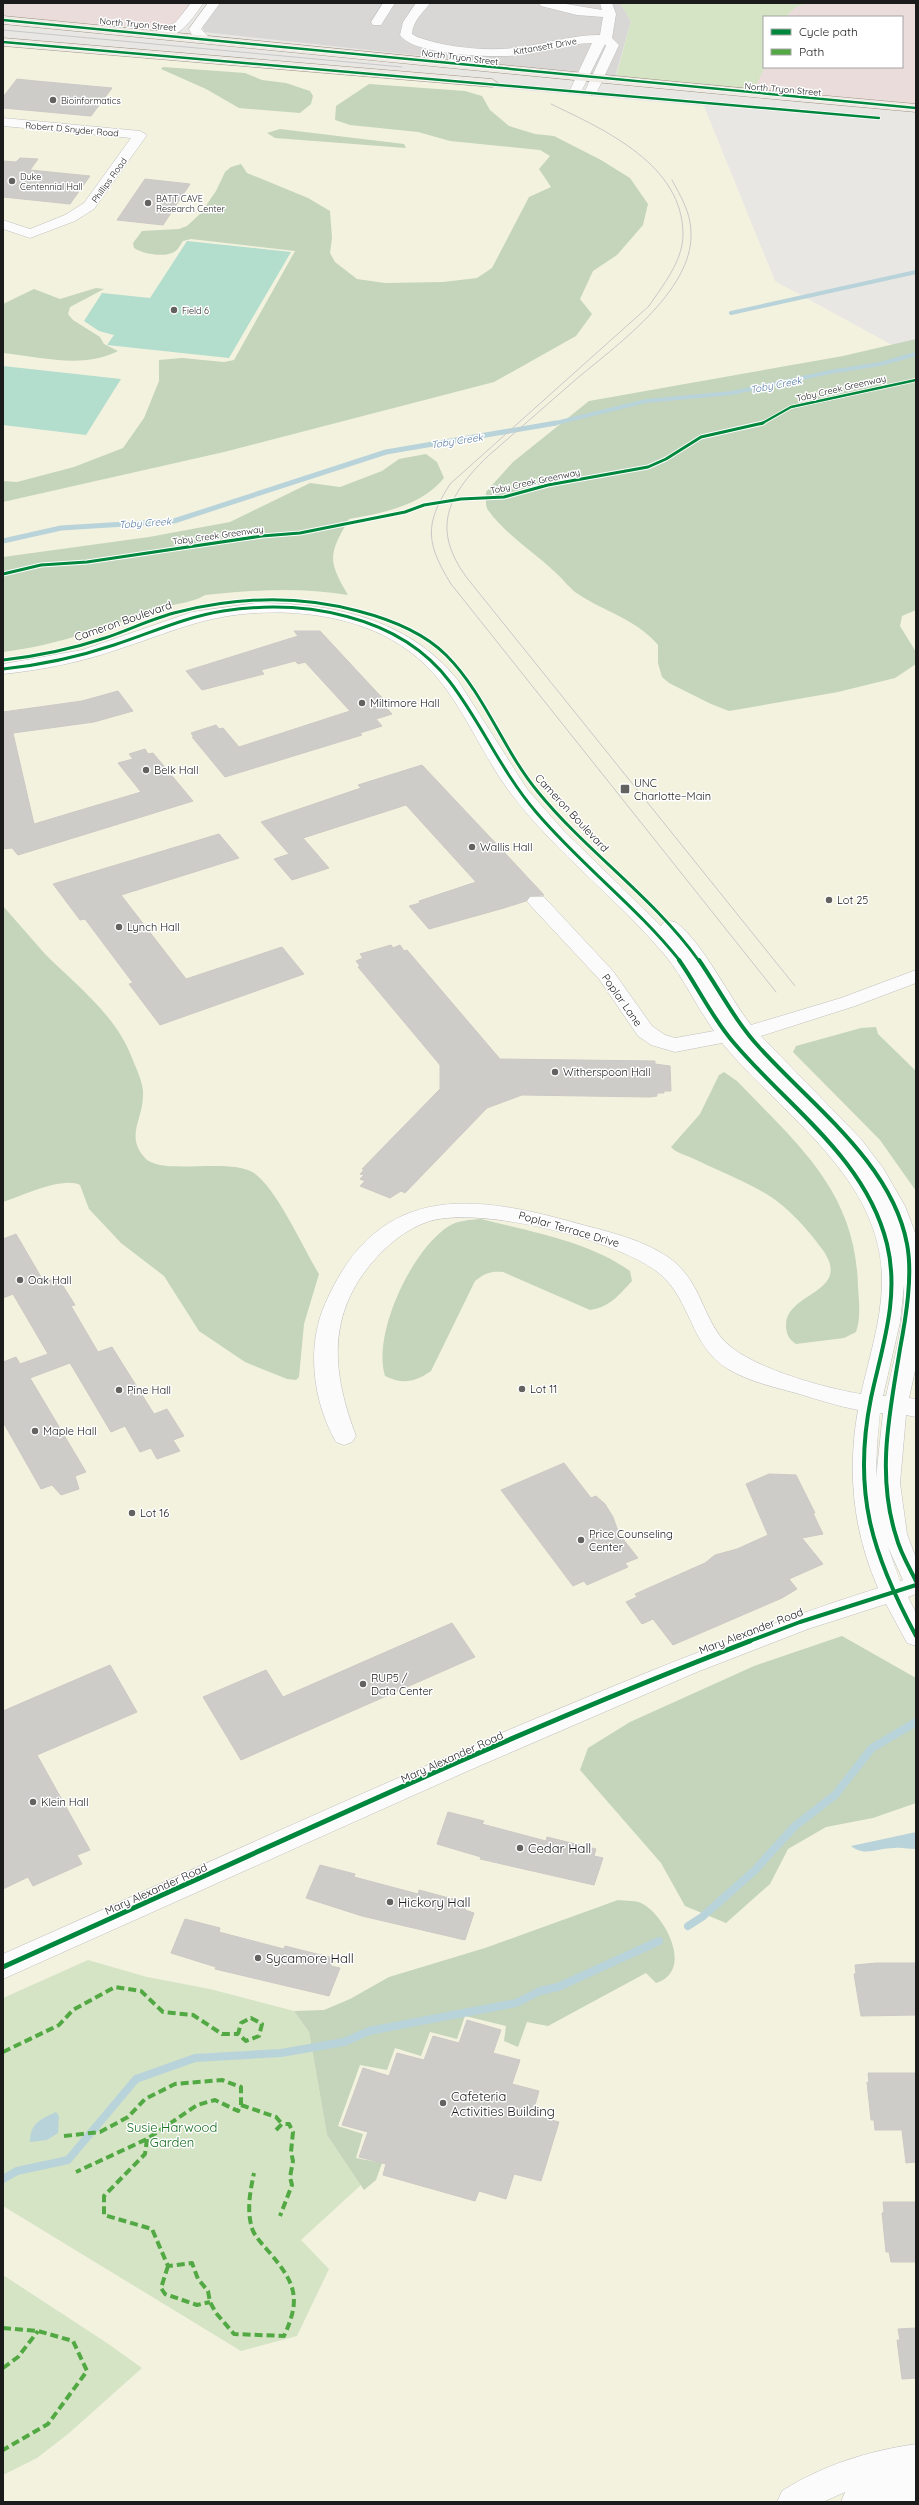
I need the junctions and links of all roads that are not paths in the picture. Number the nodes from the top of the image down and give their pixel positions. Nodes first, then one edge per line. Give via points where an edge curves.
1 (197, 3) edge
2 (214, 3) edge
3 (389, 3) edge
4 (424, 3) edge
5 (545, 3) edge
6 (608, 8) edge
7 (4, 21) edge
8 (377, 22) dead end
9 (162, 34) junction
10 (204, 38) junction
11 (606, 39) junction
12 (3, 42) edge
13 (579, 84) junction
14 (594, 86) junction
15 (916, 108) edge
16 (916, 121) edge
17 (3, 122) edge
18 (140, 135) joint
19 (3, 224) edge
20 (3, 660) edge
21 (3, 669) edge
22 (518, 778) junction
23 (537, 901) dead end
24 (916, 976) edge
25 (737, 1035) junction
26 (870, 1403) junction
27 (906, 1406) edge
28 (344, 1436) dead end
29 (916, 1581) edge
30 (904, 1588) edge
31 (916, 1636) edge
32 (3, 1967) edge
33 (916, 2460) edge
34 (916, 2486) edge
35 (793, 2502) edge
36 (857, 2502) edge

1 - 9 street via 180,25
2 - 10 street via 195,29 197,34
3 - 8 street
4 - 11 street, Kittansett Drive via 418,8 405,32 409,39 423,44 512,52 576,39
5 - 6 street via 577,11
6 - 11 street
7 - 9 main road, North Tryon Street
9 - 10 main road, North Tryon Street
10 - 13 main road, North Tryon Street
11 - 13 street via 598,43
11 - 14 street via 613,45
12 - 13 main road, North Tryon Street
13 - 14 main road, North Tryon Street
14 - 15 main road, North Tryon Street
14 - 16 main road, North Tryon Street
17 - 18 street, Robert D Snyder Road
18 - 19 street, Phillips Road via 98,197 84,210 30,234
20 - 22 street, Cameron Boulevard via 74,647 107,638 168,615 209,605 274,600 310,602 345,608 399,625 442,652 461,673
21 - 22 street, Cameron Boulevard via 74,657 115,645 167,624 217,612 284,608 340,616 367,623 396,635 431,659
22 - 25 street, Cameron Boulevard via 529,804 573,838 685,942
23 - 25 street, Poplar Lane via 601,970 640,1026 651,1036 675,1045
24 - 25 street, Poplar Lane via 848,1002
25 - 26 street, Cameron Boulevard via 835,1146 860,1180 877,1212 890,1252 893,1293 890,1322
25 - 27 street, Cameron Boulevard via 859,1150 886,1188 908,1244 915,1287
26 - 27 street, Poplar Terrace Drive
26 - 28 street, Poplar Terrace Drive via 772,1377 732,1361 708,1338 695,1304 681,1281 640,1250 514,1213 461,1209 420,1218 390,1232 365,1255 344,1285 330,1321 325,1349 327,1387
26 - 30 street, Cameron Boulevard via 864,1456 864,1494 874,1543
27 - 29 street, Cameron Boulevard via 888,1466 889,1499 898,1539
30 - 31 street, Cameron Boulevard
30 - 32 street, Mary Alexander Road via 800,1622 688,1665 461,1762
33 - 35 street via 856,2474
34 - 36 street

